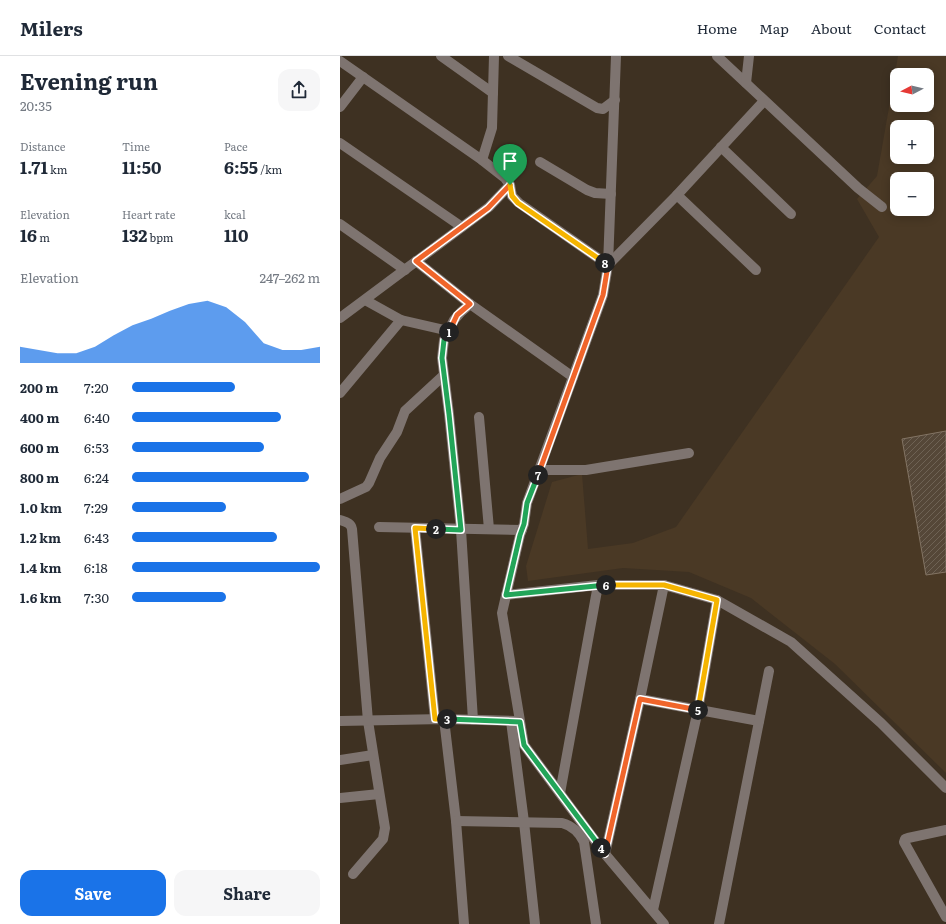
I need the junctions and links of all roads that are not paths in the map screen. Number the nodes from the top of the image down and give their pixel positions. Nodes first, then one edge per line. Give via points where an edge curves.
1 (441, 56) edge
2 (494, 56) edge
3 (508, 56) edge
4 (616, 56) edge
5 (718, 56) edge
6 (749, 56) edge
7 (340, 61) edge
8 (363, 77) junction
9 (746, 83) junction
10 (493, 93) junction
11 (615, 100) junction
12 (764, 100) junction
13 (340, 107) edge
14 (340, 144) edge
15 (721, 147) junction
16 (482, 160) junction
17 (540, 162) dead end
18 (510, 185) junction
19 (611, 194) junction
20 (677, 195) junction
21 (882, 207) dead end
22 (791, 214) dead end
23 (340, 224) edge
24 (462, 227) junction
25 (416, 261) junction
26 (608, 265) junction
27 (405, 270) junction
28 (756, 270) dead end
29 (365, 300) junction
30 (470, 304) junction
31 (343, 313) edge
32 (401, 320) junction
33 (449, 331) junction
34 (444, 375) junction
35 (573, 377) junction
36 (340, 392) edge
37 (479, 417) dead end
38 (689, 453) dead end
39 (539, 470) junction
40 (340, 499) edge
41 (340, 520) edge
42 (379, 527) dead end
43 (415, 528) junction
44 (489, 529) junction
45 (461, 530) junction
46 (522, 530) junction
47 (598, 585) junction
48 (664, 585) junction
49 (506, 595) junction
50 (717, 600) junction
51 (769, 671) dead end
52 (640, 699) junction
53 (698, 710) junction
54 (440, 719) junction
55 (473, 720) junction
56 (340, 721) edge
57 (368, 721) junction
58 (516, 721) junction
59 (759, 721) junction
60 (373, 755) junction
61 (340, 760) edge
62 (946, 788) edge
63 (560, 793) junction
64 (379, 794) junction
65 (340, 798) edge
66 (456, 821) junction
67 (524, 822) junction
68 (946, 830) edge
69 (605, 854) junction
70 (352, 874) dead end
71 (652, 910) junction
72 (946, 917) edge
73 (464, 924) edge
74 (535, 924) edge
75 (596, 924) edge
76 (664, 924) edge
77 (719, 924) edge

1 - 10 street
2 - 10 street
3 - 11 street via 597,108 603,109
4 - 11 street
5 - 9 street
6 - 9 street
7 - 8 street
8 - 13 street
8 - 16 street
9 - 12 street
10 - 16 street via 492,128
11 - 19 street
12 - 15 street
12 - 21 street via 858,188
14 - 24 street
15 - 20 street
15 - 22 street
16 - 18 street
17 - 19 street via 587,190
18 - 24 street via 488,208
18 - 26 street via 512,196 518,203
19 - 26 street
20 - 26 street
20 - 28 street
23 - 27 street
24 - 25 street
25 - 27 street
25 - 30 street
26 - 35 street via 603,295
27 - 29 street
29 - 31 street
29 - 32 street
30 - 33 street via 457,315
30 - 35 street
32 - 33 street
32 - 36 street
33 - 34 street via 442,352
34 - 40 street via 405,411 397,432 380,458 366,487
34 - 45 street
35 - 39 street
37 - 44 street
38 - 39 street via 586,470
39 - 46 street via 527,503
41 - 57 street via 352,526
42 - 43 street
43 - 45 street
43 - 54 street
44 - 45 street
44 - 46 street
45 - 55 street
46 - 49 street
47 - 48 street
47 - 49 street
47 - 63 street
48 - 50 street
48 - 52 street
49 - 58 street via 502,613
50 - 53 street
50 - 62 street via 791,642 881,723
51 - 59 street
52 - 53 street
52 - 69 street
53 - 59 street
53 - 71 street
54 - 55 street
54 - 57 street
54 - 66 street
55 - 58 street
56 - 57 street
57 - 60 street
58 - 63 street via 524,745
58 - 67 street
59 - 77 street
60 - 61 street
60 - 64 street
63 - 69 street
64 - 65 street
64 - 70 street via 385,832 379,844
66 - 67 street
66 - 73 street
67 - 74 street
67 - 75 street via 562,823 572,827 582,837
68 - 72 street via 908,838 904,842
69 - 71 street
71 - 76 street

